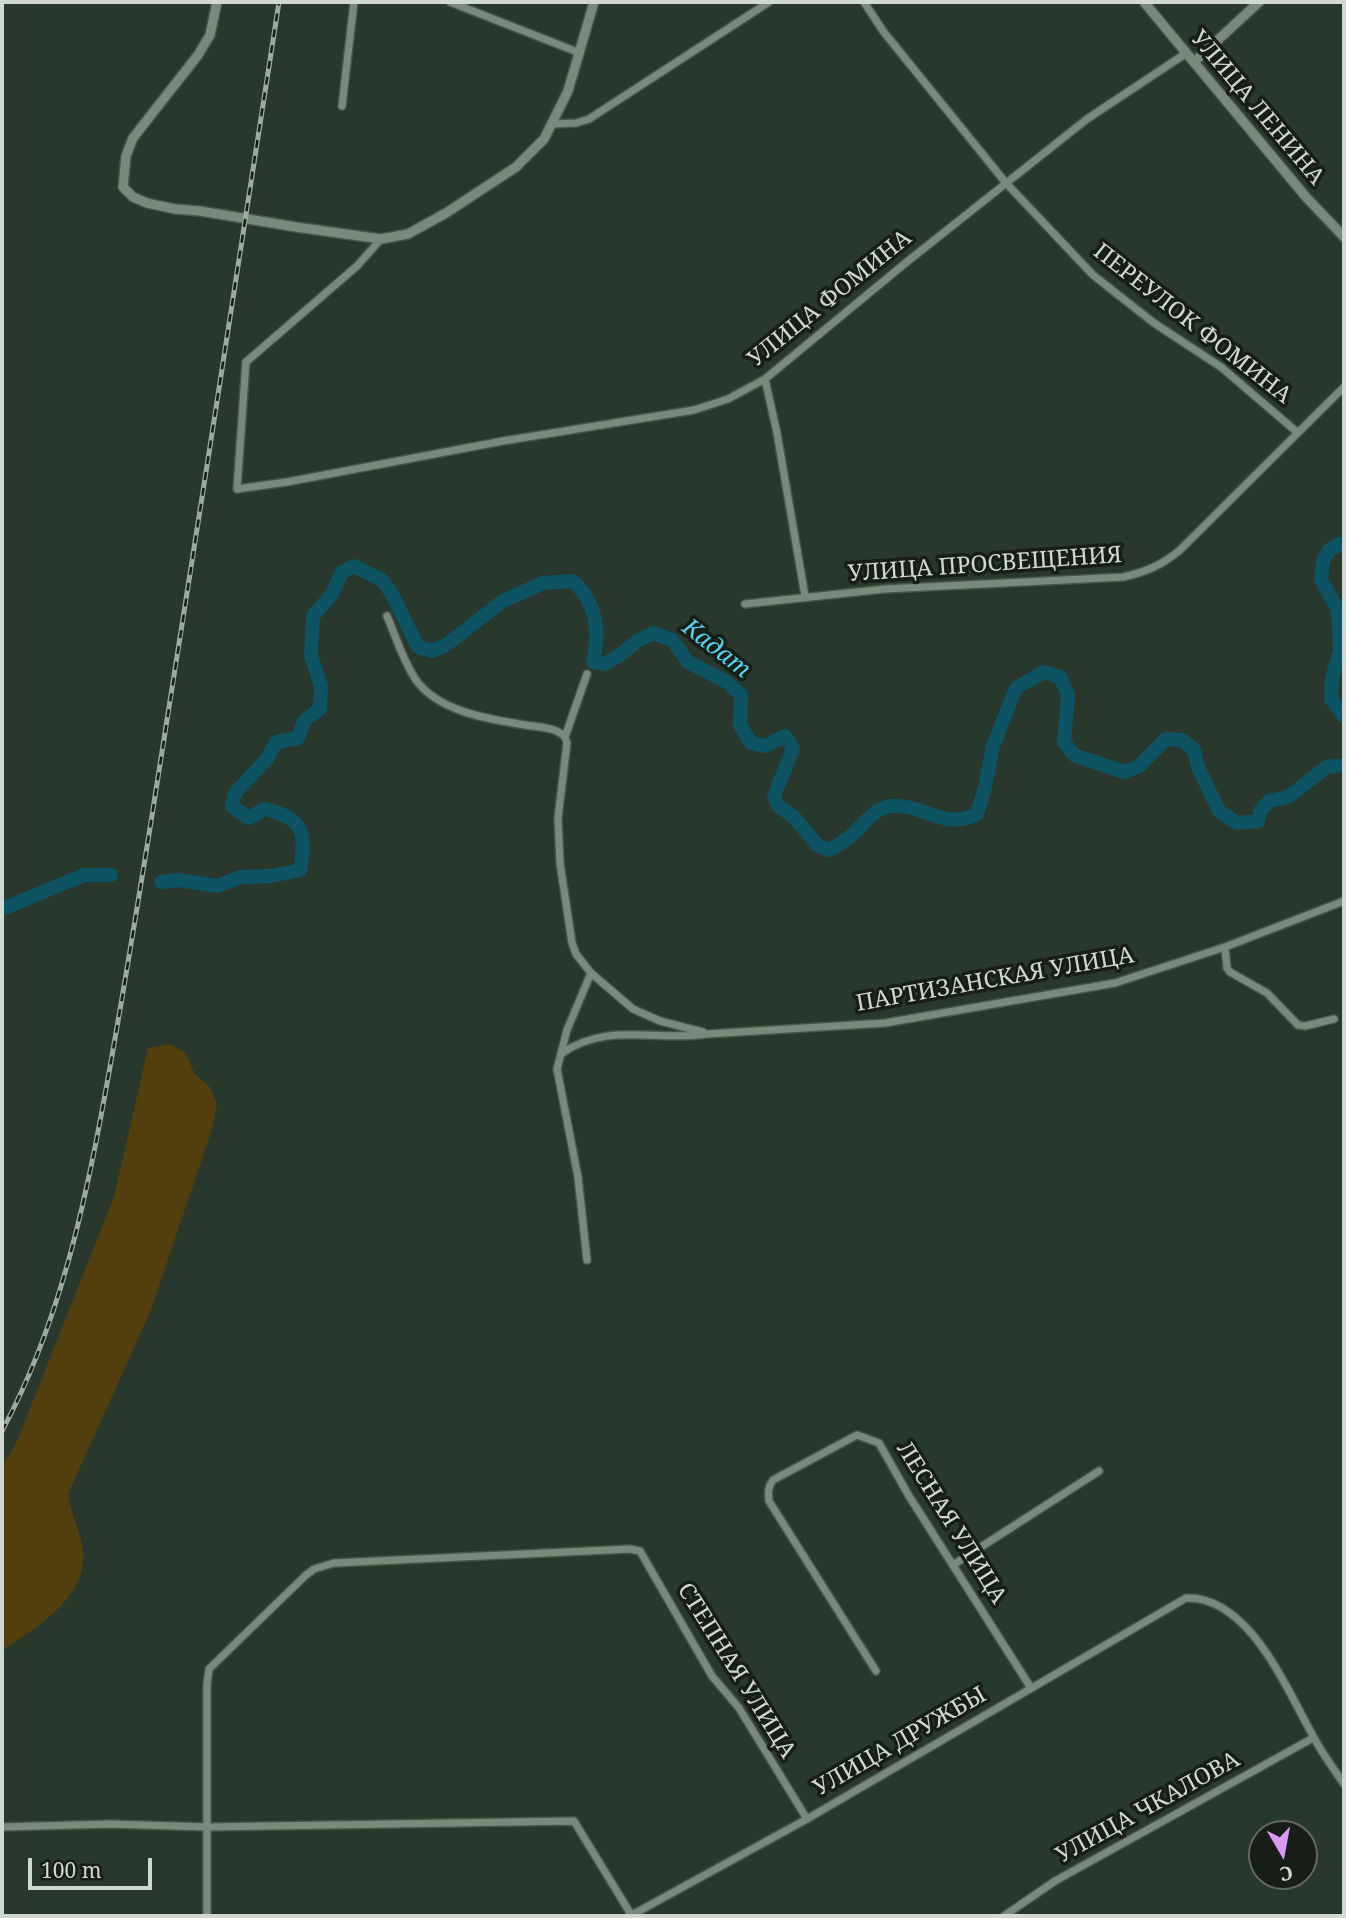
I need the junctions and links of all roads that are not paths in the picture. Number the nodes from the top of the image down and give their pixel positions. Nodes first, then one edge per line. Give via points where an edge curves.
1 (217, 2) edge
2 (354, 2) edge
3 (450, 2) edge
4 (594, 2) edge
5 (769, 2) edge
6 (864, 2) edge
7 (1144, 2) edge
8 (1259, 2) edge
9 (468, 5) edge
10 (580, 53) junction
11 (1185, 54) junction
12 (1194, 62) junction
13 (342, 106) dead end
14 (553, 124) junction
15 (1006, 183) junction
16 (1344, 237) edge
17 (382, 239) junction
18 (765, 379) junction
19 (1344, 387) edge
20 (1297, 432) junction
21 (806, 596) junction
22 (744, 604) dead end
23 (387, 615) dead end
24 (587, 674) dead end
25 (565, 737) junction
26 (1344, 901) edge
27 (1225, 947) junction
28 (591, 973) junction
29 (1334, 1019) dead end
30 (707, 1034) junction
31 (561, 1054) junction
32 (587, 1260) dead end
33 (1099, 1471) dead end
34 (953, 1565) junction
35 (876, 1671) dead end
36 (1031, 1688) junction
37 (1314, 1738) junction
38 (1344, 1784) edge
39 (807, 1819) junction
40 (2, 1827) edge
41 (207, 1827) junction
42 (207, 1916) edge
43 (631, 1916) edge
44 (1004, 1916) edge

1 - 17 street via 209,35 198,55 133,138 123,187 133,197 175,209
2 - 13 street
3 - 9 street
4 - 10 street
5 - 14 street via 589,119
6 - 15 street, ПЕРЕУЛОК ФОМИНА
7 - 11 street, УЛИЦА ЛЕНИНА
8 - 12 street
9 - 10 street
10 - 14 street
11 - 12 street, УЛИЦА ЛЕНИНА
11 - 15 street, УЛИЦА ФОМИНА via 1087,119
12 - 16 street, УЛИЦА ЛЕНИНА
14 - 17 street via 516,167 446,214 408,234
15 - 18 street, УЛИЦА ФОМИНА
15 - 20 street, ПЕРЕУЛОК ФОМИНА via 1093,275 1221,367
17 - 18 street, УЛИЦА ФОМИНА via 246,362 237,489 694,410 728,399
18 - 21 street
19 - 20 street, УЛИЦА ПРОСВЕЩЕНИЯ
20 - 21 street, УЛИЦА ПРОСВЕЩЕНИЯ via 1180,550 1145,572
21 - 22 street, УЛИЦА ПРОСВЕЩЕНИЯ
23 - 25 street via 408,666 426,691 459,710 554,730
24 - 25 street
25 - 28 street via 558,818 566,915 576,954
26 - 27 street, ПАРТИЗАНСКАЯ УЛИЦА
27 - 29 street via 1230,972 1267,993 1293,1021 1305,1026
27 - 30 street, ПАРТИЗАНСКАЯ УЛИЦА via 1115,983 885,1023
28 - 30 street via 633,1009
28 - 31 street
30 - 31 street, ПАРТИЗАНСКАЯ УЛИЦА via 608,1035 576,1044
31 - 32 street via 558,1079 578,1177
33 - 34 street
34 - 35 street, ЛЕСНАЯ УЛИЦА via 879,1443 857,1435 768,1486 769,1501
34 - 36 street, ЛЕСНАЯ УЛИЦА
36 - 37 street, УЛИЦА ДРУЖБЫ via 1186,1598 1200,1597 1240,1623 1263,1647
36 - 39 street, УЛИЦА ДРУЖБЫ
37 - 38 street
37 - 44 street, УЛИЦА ЧКАЛОВА via 1055,1881
39 - 41 street, СТЕПНАЯ УЛИЦА via 739,1709 712,1676 640,1551 630,1549 334,1563 314,1569 209,1670
39 - 43 street, УЛИЦА ДРУЖБЫ
40 - 41 street
41 - 42 street
41 - 43 street via 574,1821

